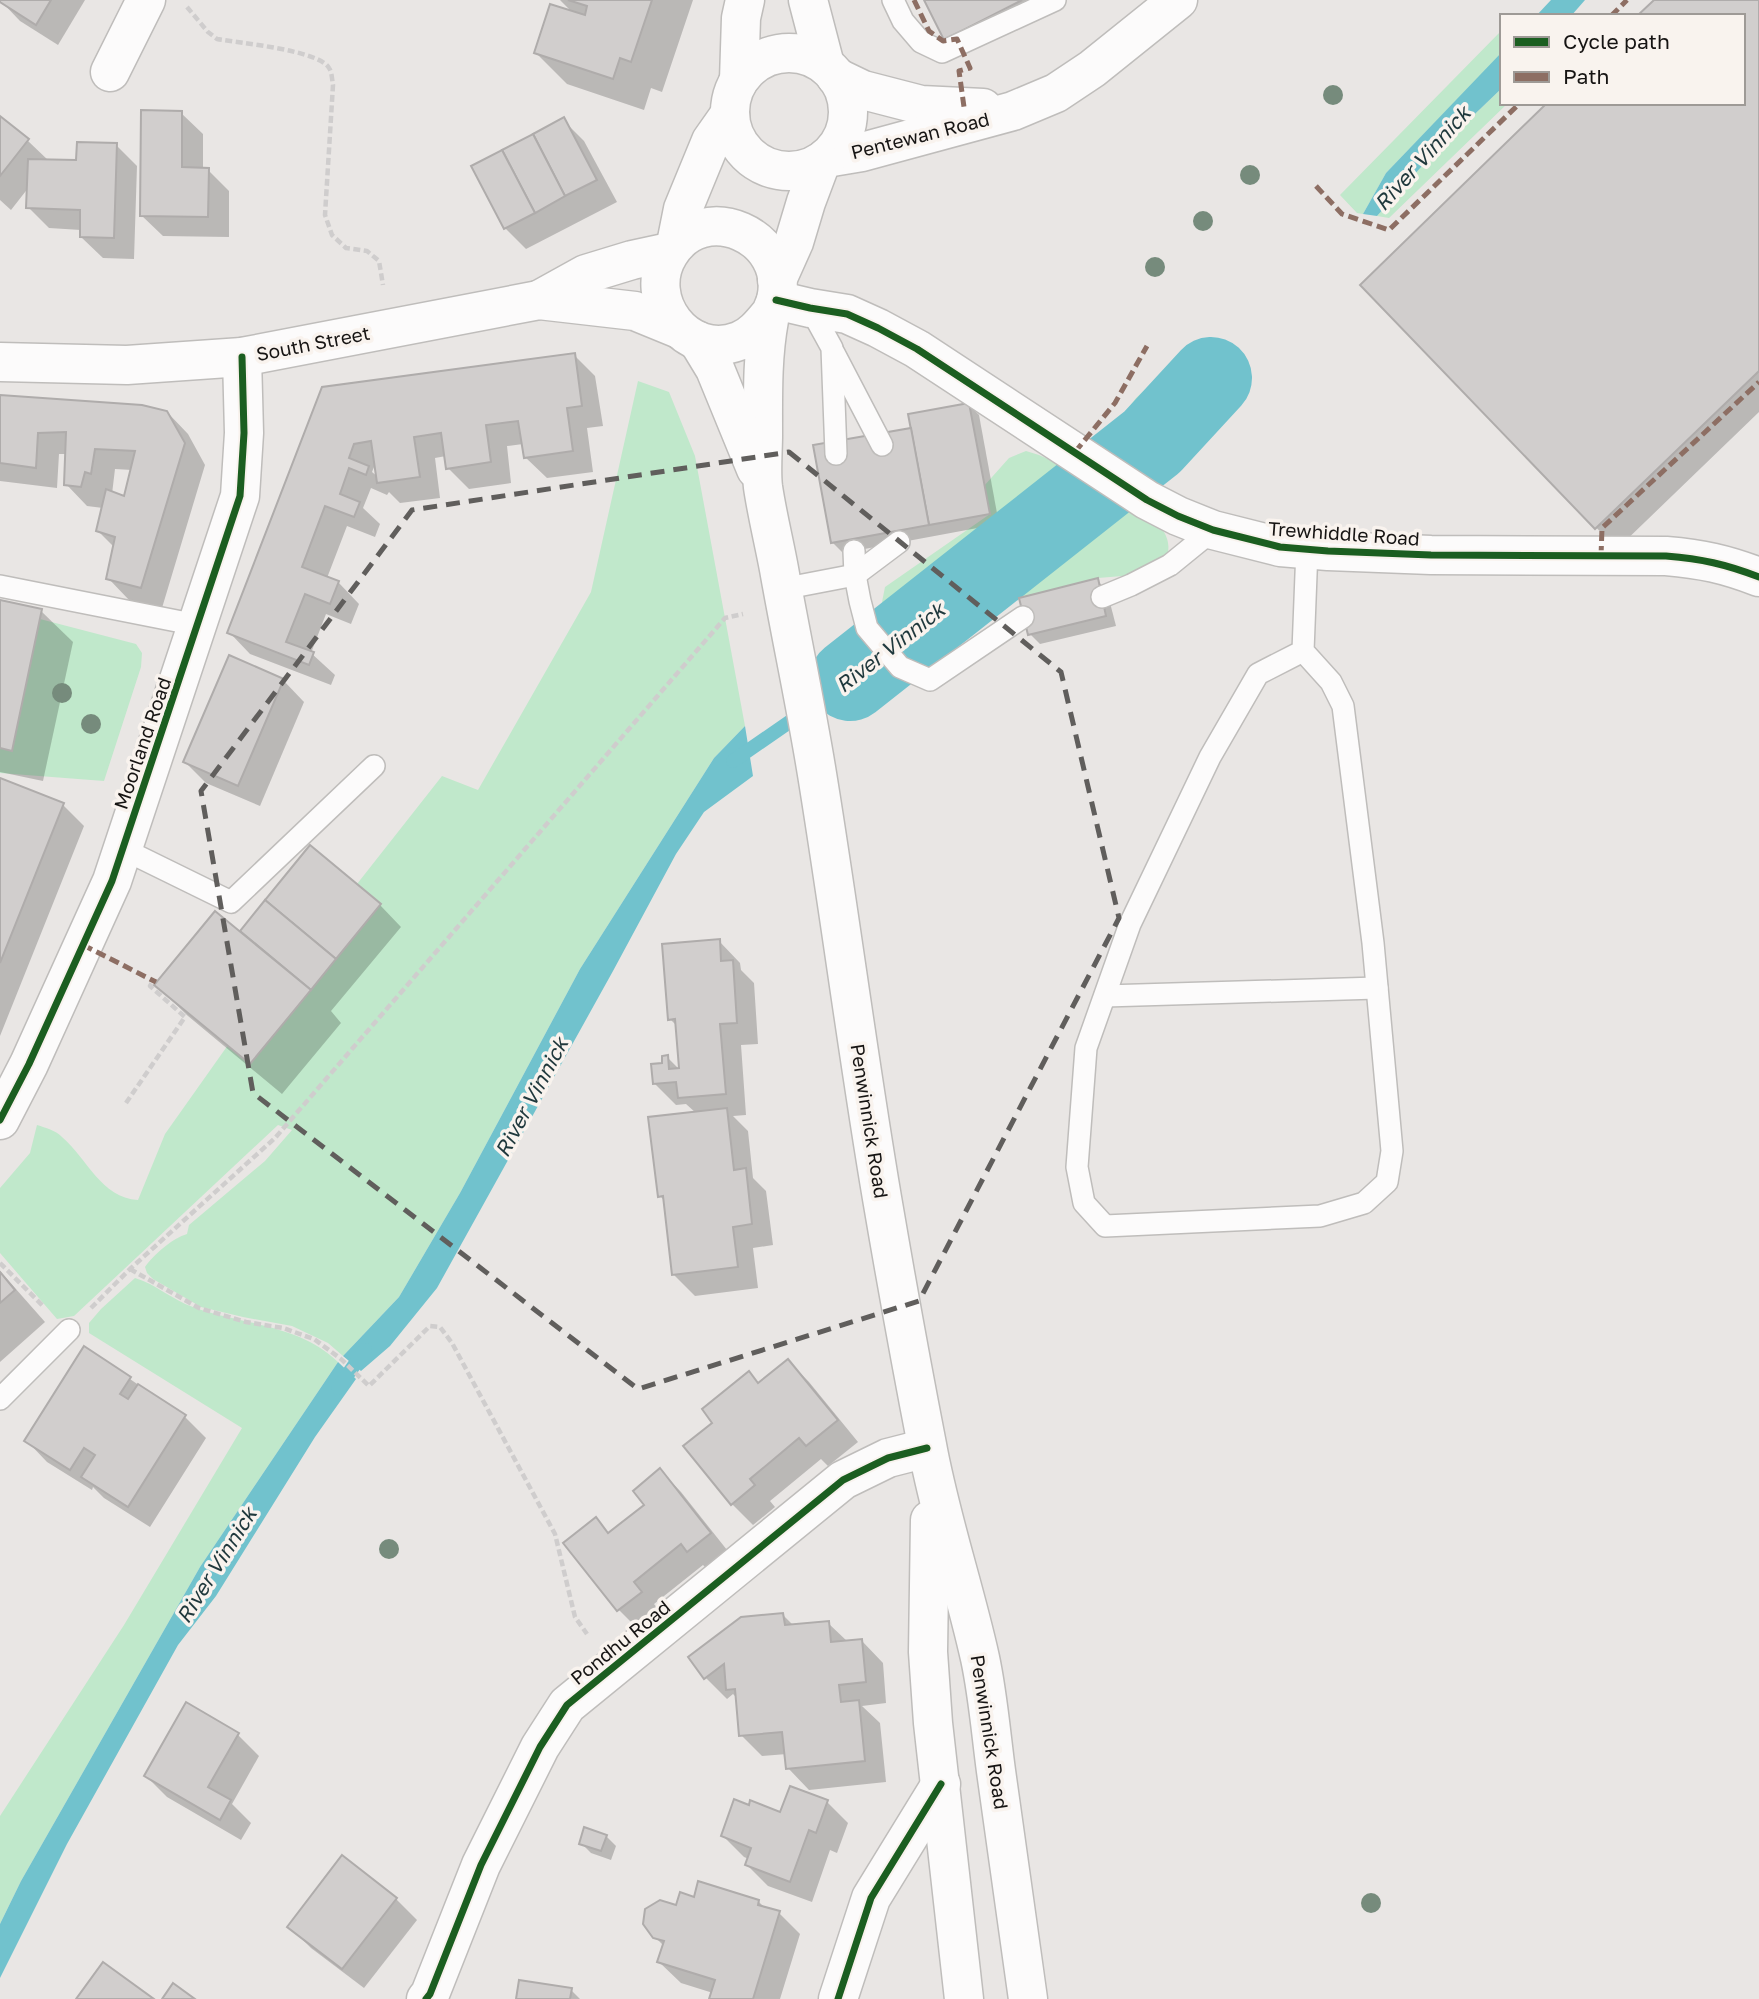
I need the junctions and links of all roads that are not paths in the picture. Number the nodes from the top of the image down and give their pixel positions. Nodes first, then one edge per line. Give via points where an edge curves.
1 (146, 0) edge
2 (745, 0) edge
3 (808, 0) edge
4 (893, 0) edge
5 (1055, 0) edge
6 (1178, 0) edge
7 (831, 71) junction
8 (110, 72) dead end
9 (734, 97) junction
10 (1013, 111) junction
11 (824, 160) junction
12 (673, 248) junction
13 (539, 300) junction
14 (783, 300) junction
15 (688, 335) junction
16 (832, 348) junction
17 (242, 356) junction
18 (0, 362) edge
19 (882, 445) dead end
20 (836, 454) dead end
21 (763, 484) junction
22 (1213, 530) junction
23 (899, 542) dead end
24 (1307, 549) junction
25 (854, 551) dead end
26 (855, 575) junction
27 (1759, 577) edge
28 (0, 586) edge
29 (1102, 597) dead end
30 (787, 612) junction
31 (1023, 617) dead end
32 (197, 625) junction
33 (1303, 651) junction
34 (373, 766) dead end
35 (122, 849) junction
36 (1377, 988) junction
37 (1105, 996) junction
38 (0, 1120) edge
39 (69, 1330) road end
40 (0, 1399) edge
41 (929, 1458) junction
42 (940, 1784) junction
43 (430, 1998) edge
44 (838, 1999) edge
45 (964, 1999) edge
46 (1028, 1999) edge

1 - 8 main road
2 - 9 main road
3 - 7 main road
4 - 5 lane via 920,42 943,52
6 - 10 main road, Pentewan Road via 1092,69 1056,93
7 - 9 main road via 808,55 769,55 752,65
7 - 10 main road, Pentewan Road via 863,90 921,105
7 - 11 main road via 843,88 848,107 839,143
9 - 11 main road via 734,134 745,152 762,164 782,171 802,170
9 - 12 main road via 683,209
10 - 11 main road, Pentewan Road
11 - 14 main road via 794,242
12 - 13 main road, South Street via 586,274
12 - 14 main road via 691,233 709,227 746,233 773,261
12 - 15 main road via 662,268 660,293 668,316
13 - 15 main road, South Street via 635,311
13 - 17 main road, South Street
14 - 15 main road via 756,330 738,341 718,345
14 - 16 lane
14 - 21 main road via 763,369
14 - 22 main road, Trewhiddle Road via 847,314 878,328 1133,490
15 - 21 main road via 715,369
16 - 19 lane
16 - 20 lane
17 - 18 main road, South Street via 127,365
17 - 32 main road, Moorland Road via 240,496
21 - 30 main road, Penwinnick Road
22 - 24 main road, Trewhiddle Road
22 - 29 lane via 1170,565
23 - 26 lane
24 - 27 main road, Trewhiddle Road via 1431,555 1666,556 1705,559
24 - 33 lane
25 - 26 lane
26 - 30 lane
26 - 31 lane via 867,628 900,667 930,680
28 - 32 lane
30 - 41 main road, Penwinnick Road
32 - 35 main road, Moorland Road
33 - 36 lane via 1331,682 1343,706
33 - 37 lane via 1258,674 1210,757 1130,924
34 - 35 lane via 231,902
35 - 38 main road, Moorland Road via 112,881
36 - 37 lane
36 - 37 lane via 1392,1151 1387,1182 1364,1203 1320,1216 1105,1226 1084,1203 1077,1167 1086,1048
39 - 40 lane
41 - 42 main road, Penwinnick Road via 928,1652
41 - 43 main road, Pondhu Road via 888,1458 844,1480 567,1704 540,1747 481,1865
41 - 46 main road, Penwinnick Road via 980,1661
42 - 44 main road via 871,1898
42 - 45 main road, Penwinnick Road

